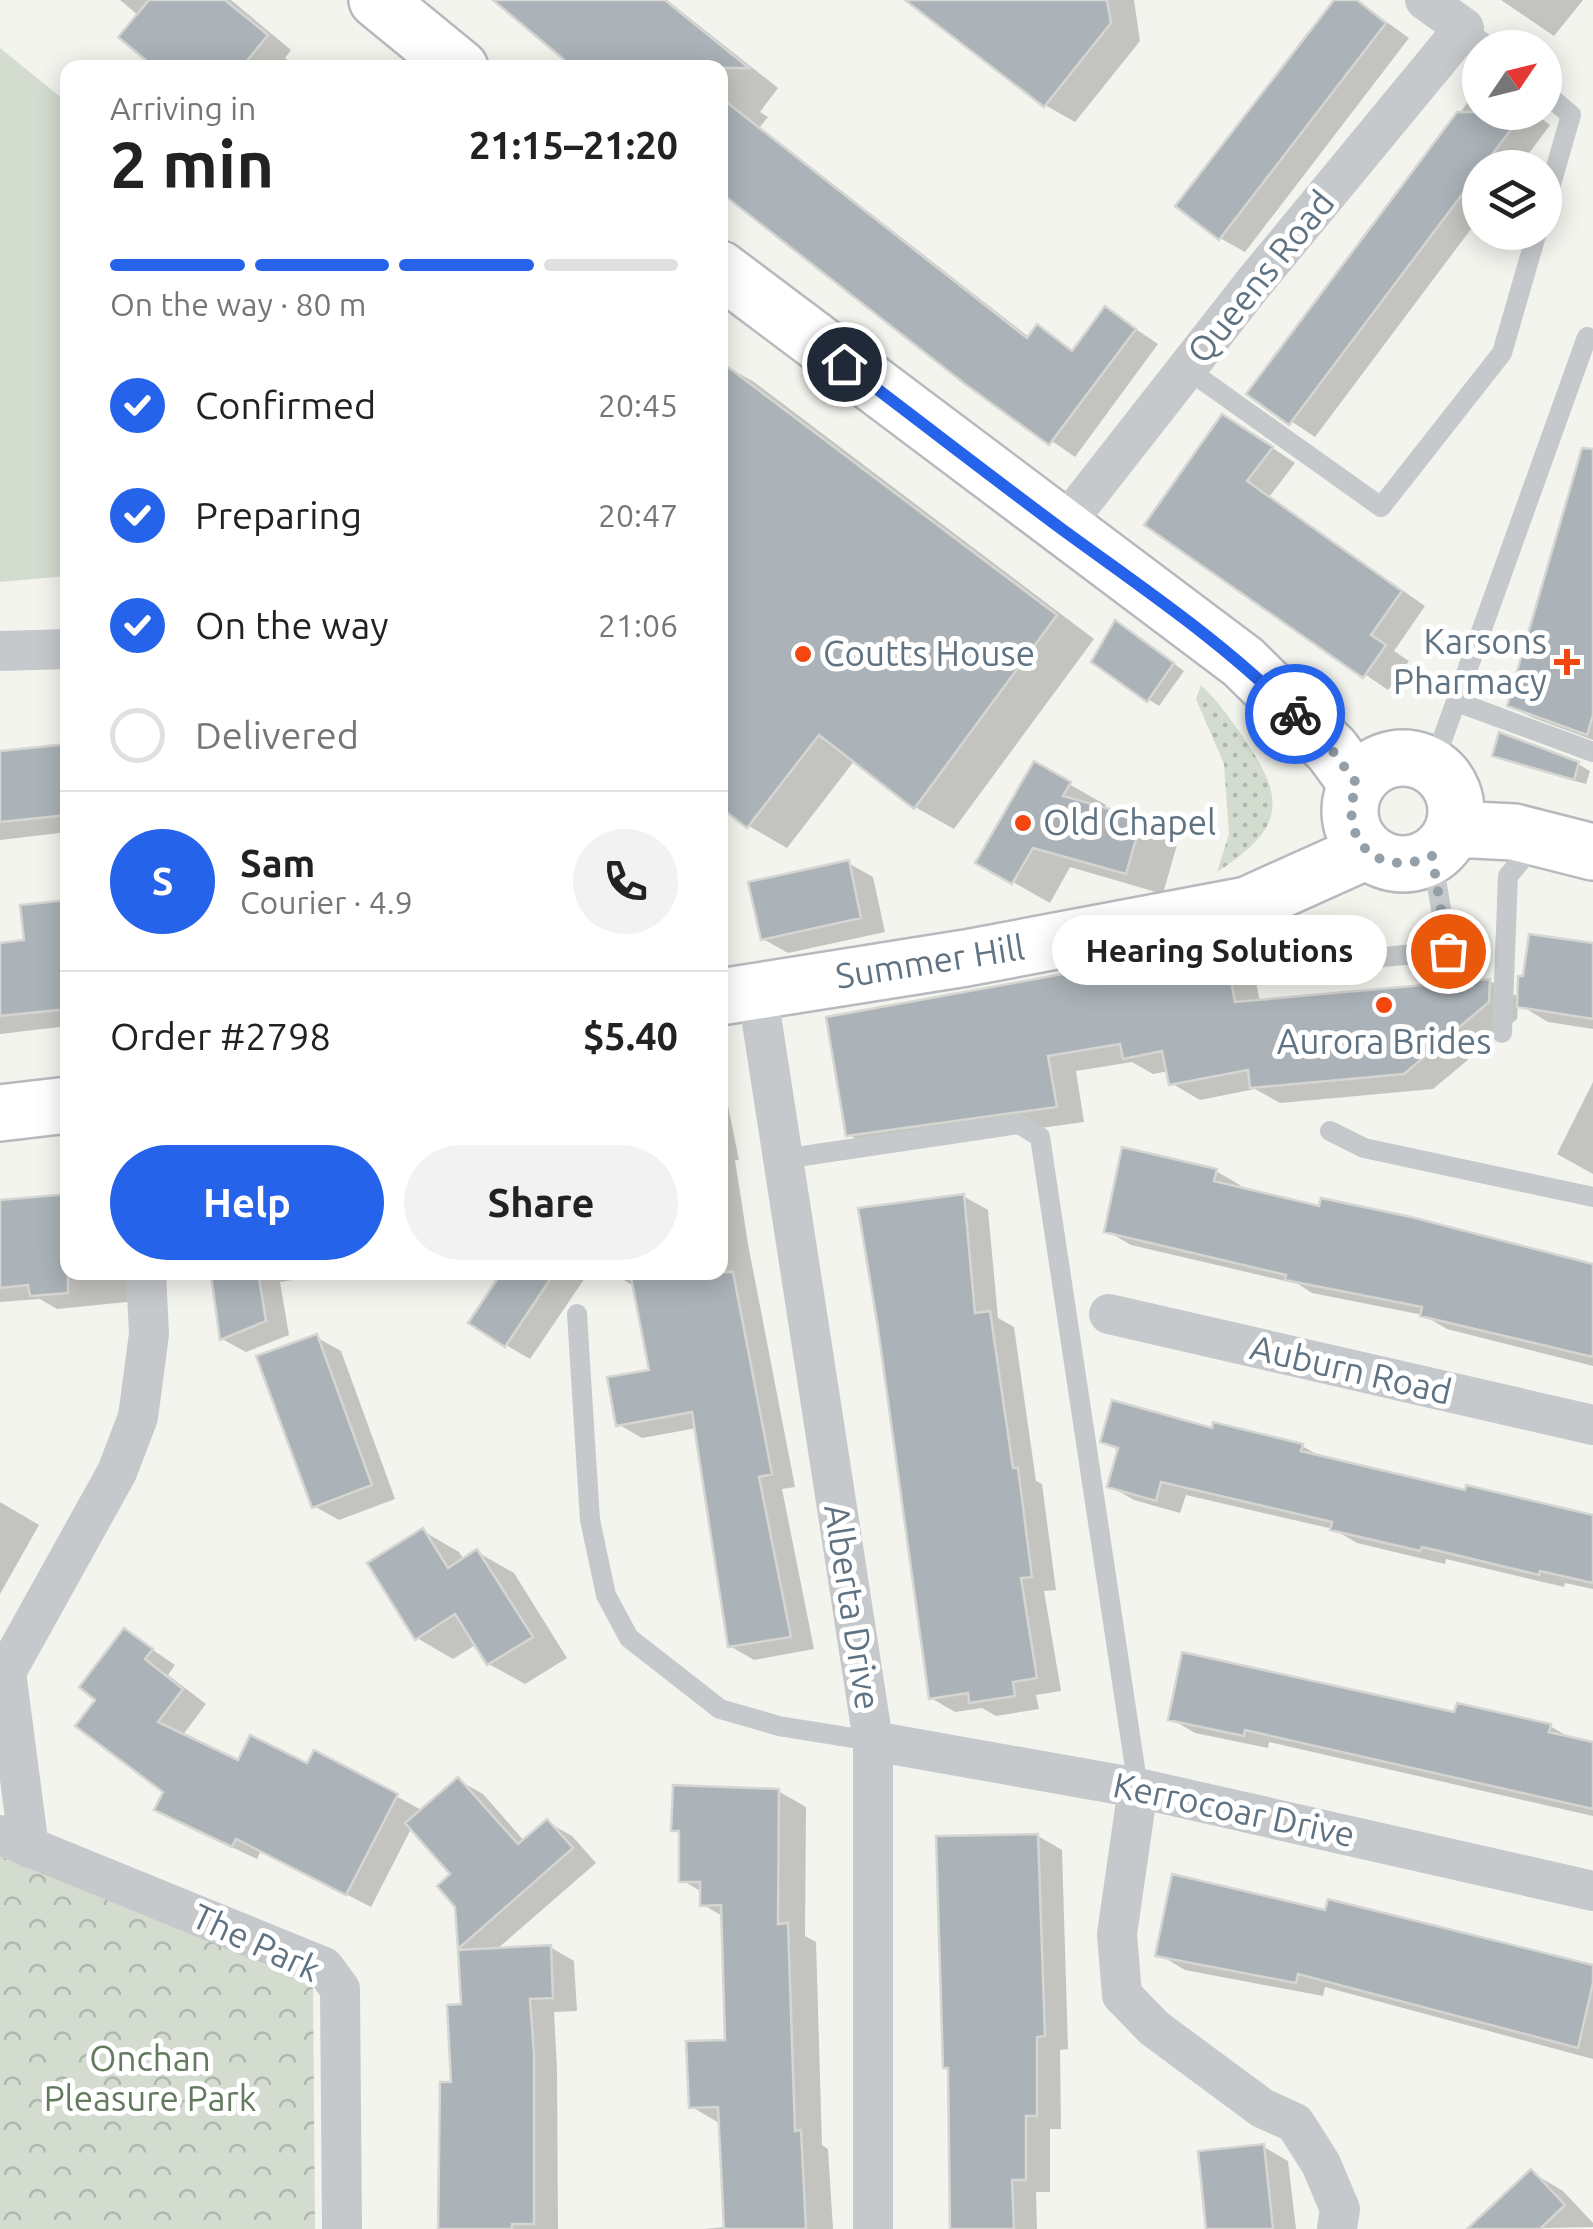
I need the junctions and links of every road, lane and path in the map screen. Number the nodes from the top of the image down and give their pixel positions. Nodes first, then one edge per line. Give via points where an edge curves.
1 (377, 0) edge
2 (1425, 0) edge
3 (1465, 30) edge
4 (1462, 54) edge
5 (450, 60) edge
6 (1562, 107) edge
7 (1562, 150) edge
8 (1532, 250) edge
9 (728, 275) edge
10 (1587, 337) dead end
11 (1187, 369) junction
12 (1061, 528) junction
13 (60, 649) edge
14 (0, 652) edge
15 (1457, 702) junction
16 (1593, 752) edge
17 (1432, 768) junction
18 (1357, 784) junction
19 (1540, 838) junction
20 (1442, 842) junction
21 (1367, 851) junction
22 (1593, 852) edge
23 (1246, 905) junction
24 (739, 994) edge
25 (1502, 1033) dead end
26 (60, 1106) edge
27 (0, 1113) edge
28 (1330, 1131) dead end
29 (782, 1158) junction
30 (1593, 1197) edge
31 (146, 1280) edge
32 (576, 1314) dead end
33 (1108, 1314) dead end
34 (1593, 1425) edge
35 (3, 1672) edge
36 (873, 1741) junction
37 (1138, 1788) junction
38 (14, 1841) edge
39 (1593, 1890) edge
40 (342, 2229) edge
41 (873, 2229) edge
42 (1336, 2229) edge

1 - 5 main road
2 - 3 street
4 - 11 street, Queens Road
6 - 7 lane via 1572,115
8 - 11 lane via 1502,353 1381,507
9 - 12 main road
10 - 15 lane
11 - 12 street, Queens Road
12 - 18 main road via 1242,662 1332,750
13 - 14 street
15 - 16 lane
15 - 17 lane
17 - 18 main road via 1400,758 1368,771
17 - 20 main road via 1445,779 1456,811
18 - 21 main road via 1350,820
19 - 20 main road via 1514,832
19 - 22 main road
19 - 25 lane via 1508,876
20 - 21 main road via 1416,863 1398,864
20 - 23 lane via 1448,951 1264,968
21 - 23 main road, Summer Hill
23 - 24 main road, Summer Hill
24 - 29 street, Alberta Drive
26 - 27 main road
28 - 30 lane via 1364,1148
29 - 36 street, Alberta Drive
29 - 37 lane via 1019,1124 1040,1136
31 - 35 street via 149,1334 138,1417 117,1472
32 - 36 lane via 590,1520 606,1595 629,1638 720,1709
33 - 34 street, Auburn Road
35 - 38 street
36 - 37 street, Kerrocoar Drive
36 - 41 street, Alberta Drive
37 - 39 street, Kerrocoar Drive
37 - 42 street via 1117,1934 1122,1995 1154,2028 1262,2108 1295,2123 1340,2209
38 - 40 street, The Park via 324,1967 340,1988

